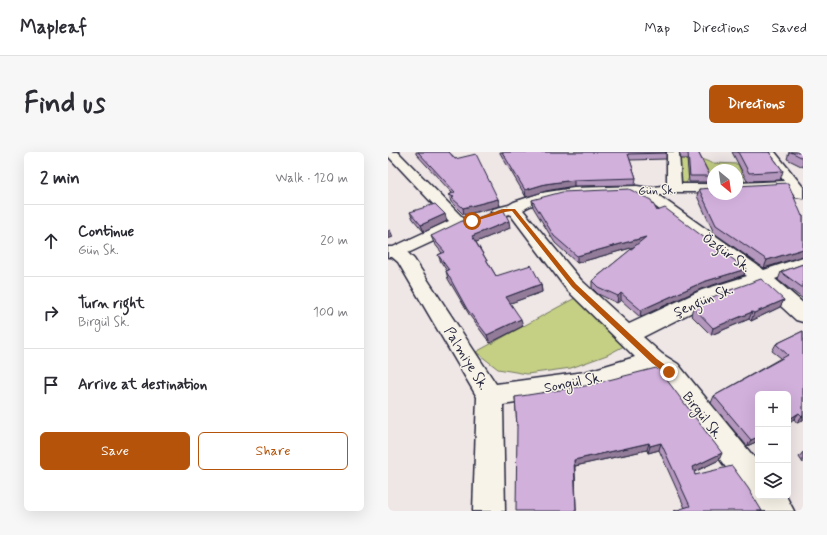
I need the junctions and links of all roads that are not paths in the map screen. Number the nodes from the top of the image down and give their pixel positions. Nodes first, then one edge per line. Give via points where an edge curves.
1 (391, 152) edge
2 (673, 152) edge
3 (775, 154) edge
4 (743, 187) edge
5 (674, 188) junction
6 (707, 188) edge
7 (799, 191) edge
8 (649, 192) junction
9 (514, 210) junction
10 (472, 220) junction
11 (392, 252) edge
12 (803, 263) edge
13 (761, 277) junction
14 (803, 315) edge
15 (627, 335) junction
16 (654, 361) junction
17 (490, 396) junction
18 (755, 481) edge
19 (769, 499) edge
20 (489, 511) edge
21 (778, 511) edge

1 - 10 street
2 - 5 street
3 - 7 street
4 - 7 street
5 - 6 street, Gün Sk.
5 - 8 street, Gün Sk.
8 - 9 street, Gün Sk. via 574,192 546,196 519,205
8 - 13 street, Özgür Sk. via 653,198
9 - 10 street, Gün Sk. via 504,210
9 - 15 street, Birgül Sk. via 574,285
10 - 11 street, Gün Sk.
11 - 17 street, Palmiye Sk. via 406,259
12 - 13 street, Şengün Sk.
13 - 14 street, Özgür Sk.
13 - 15 street, Şengün Sk. via 710,295
15 - 16 street, Birgül Sk.
16 - 17 street, Songül Sk. via 585,382
16 - 18 street, Birgül Sk. via 669,372
17 - 20 street, Palmiye Sk.
19 - 21 street

